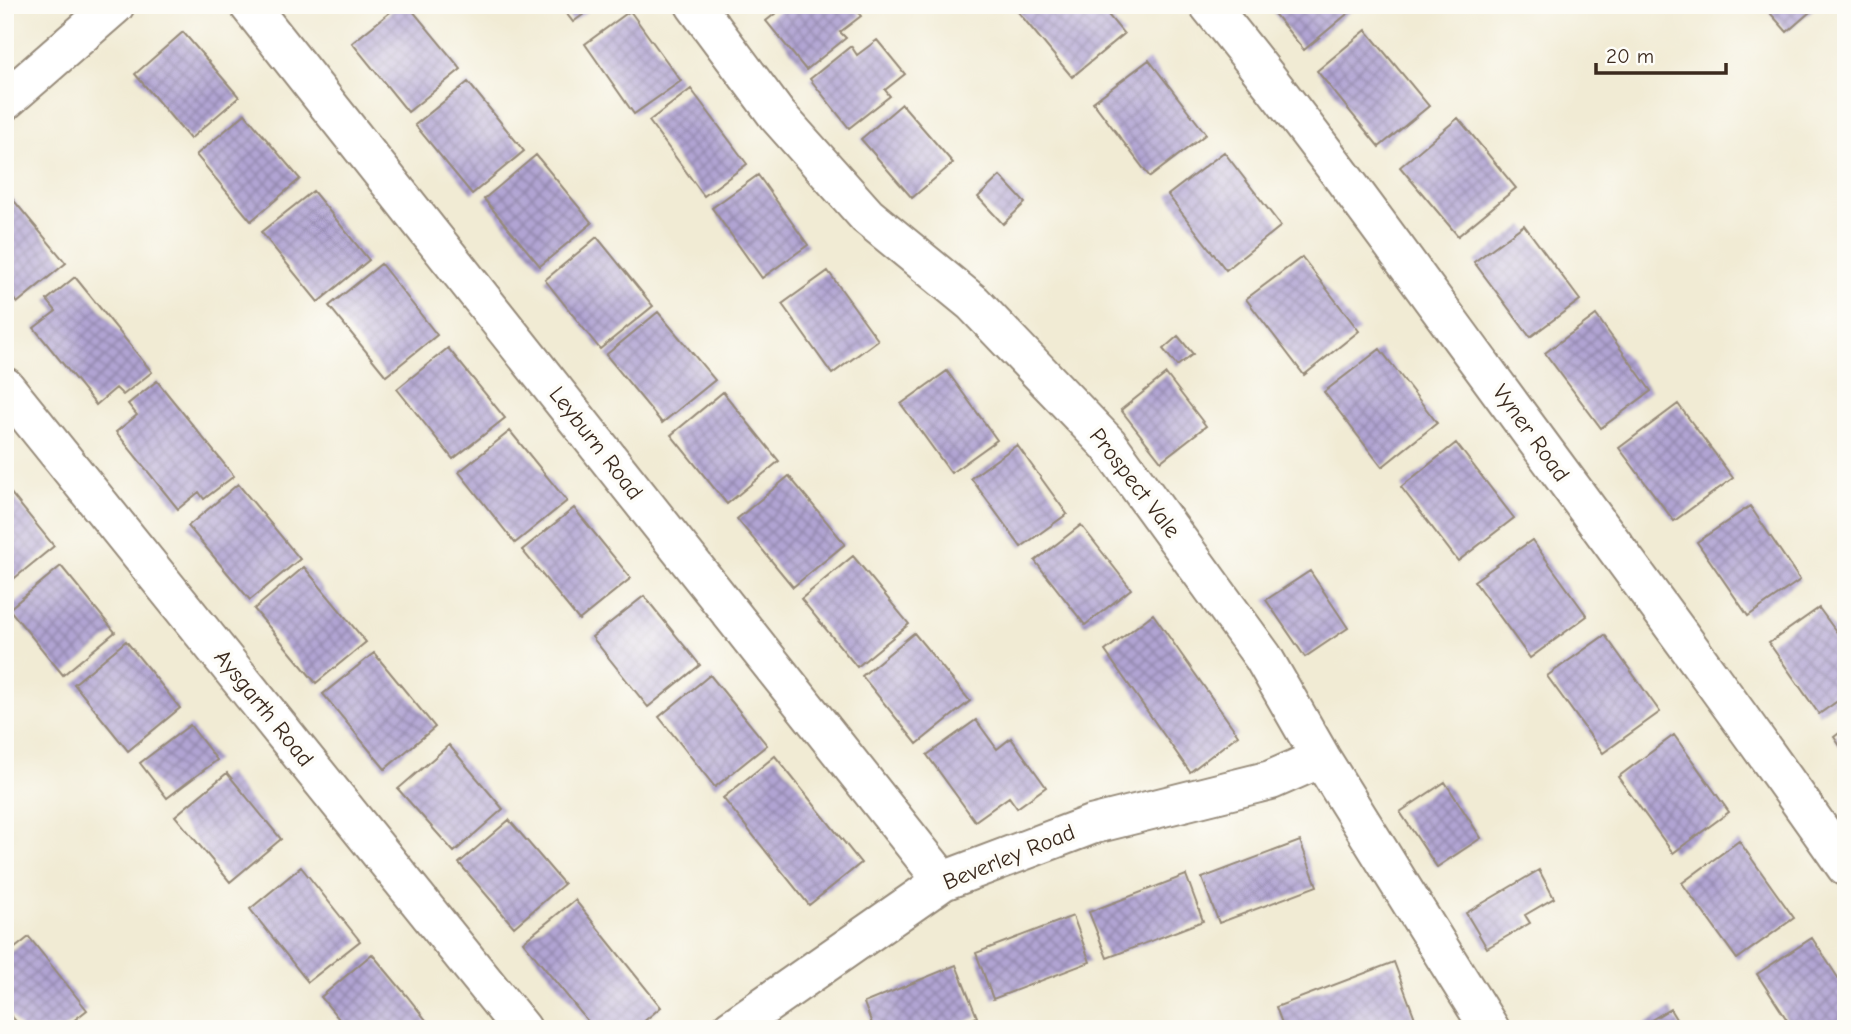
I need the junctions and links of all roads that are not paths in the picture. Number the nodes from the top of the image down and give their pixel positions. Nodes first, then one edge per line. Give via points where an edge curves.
1 (114, 5) edge
2 (250, 5) edge
3 (695, 5) edge
4 (1209, 5) edge
5 (5, 101) edge
6 (5, 387) edge
7 (1321, 758) junction
8 (1846, 867) edge
9 (943, 881) junction
10 (522, 1029) edge
11 (731, 1029) edge
12 (1490, 1029) edge

1 - 5 street
2 - 9 street, Leyburn Road
3 - 7 street, Prospect Vale via 777,115 867,216 972,303 1108,444 1263,657
4 - 8 street, Vyner Road via 1272,83
6 - 10 street, Aysgarth Road
7 - 9 street, Beverley Road via 1271,780 1091,825
7 - 12 street, Prospect Vale
9 - 11 street, Beverley Road

